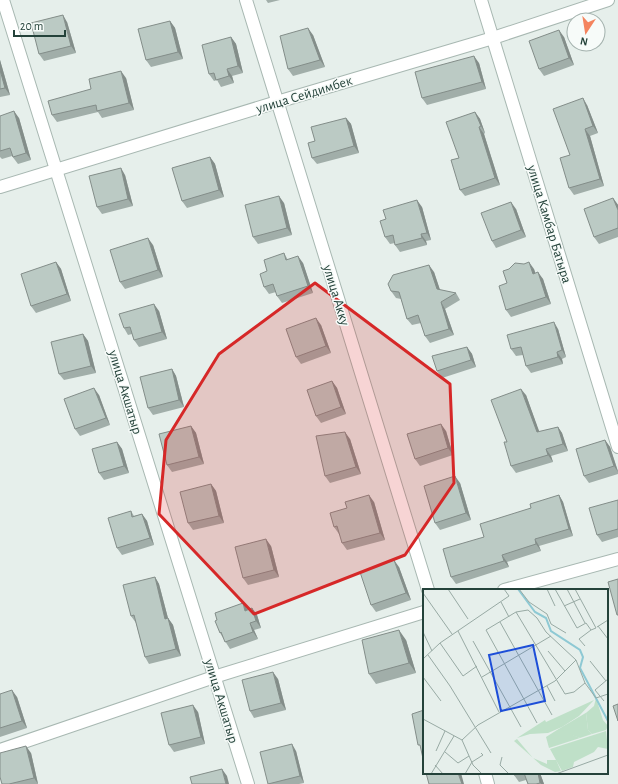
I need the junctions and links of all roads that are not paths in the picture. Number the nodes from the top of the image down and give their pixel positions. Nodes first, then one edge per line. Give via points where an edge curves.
1 (3, 0) edge
2 (246, 0) edge
3 (481, 0) edge
4 (608, 0) edge
5 (493, 38) junction
6 (277, 102) junction
7 (56, 169) junction
8 (0, 187) edge
9 (618, 447) edge
10 (618, 559) edge
11 (428, 589) edge
12 (508, 589) edge
13 (423, 612) edge
14 (214, 677) junction
15 (0, 750) edge
16 (485, 774) edge
17 (248, 784) edge
18 (488, 784) edge

1 - 7 street, улица Акшатыр
2 - 6 street, улица Акку
3 - 5 street, улица Камбар Батыра
4 - 5 street, улица Сейдимбек
5 - 6 street, улица Сейдимбек
5 - 9 street, улица Камбар Батыра
6 - 7 street, улица Сейдимбек
6 - 11 street, улица Акку
7 - 8 street, улица Сейдимбек
7 - 14 street, улица Акшатыр
10 - 12 street
13 - 14 street
14 - 15 street
14 - 17 street, улица Акшатыр
16 - 18 street

